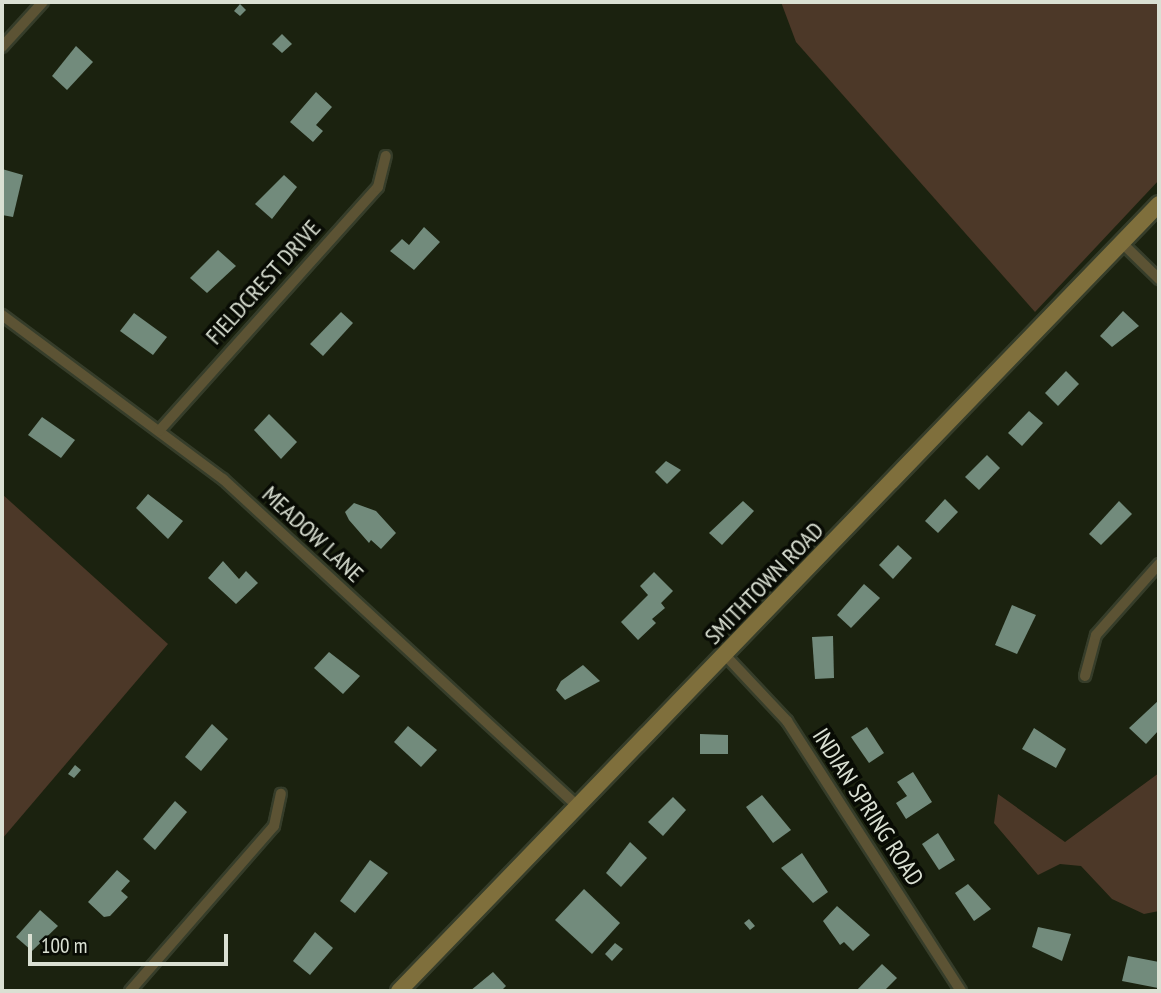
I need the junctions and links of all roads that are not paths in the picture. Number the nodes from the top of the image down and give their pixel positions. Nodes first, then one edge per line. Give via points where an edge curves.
1 (43, 2) edge
2 (2, 47) edge
3 (386, 156) dead end
4 (1159, 204) edge
5 (1122, 243) junction
6 (1159, 279) edge
7 (2, 315) edge
8 (159, 431) junction
9 (1159, 564) edge
10 (726, 656) junction
11 (1086, 676) dead end
12 (281, 794) dead end
13 (577, 806) junction
14 (130, 991) edge
15 (399, 991) edge
16 (958, 991) edge

1 - 2 street
3 - 8 street, FIELDCREST DRIVE via 379,187
4 - 5 street, SMITHTOWN ROAD
5 - 6 street
5 - 10 street, SMITHTOWN ROAD
7 - 8 street, MEADOW LANE
8 - 13 street, MEADOW LANE via 245,499
9 - 11 street via 1096,635
10 - 13 street, SMITHTOWN ROAD
10 - 16 street, INDIAN SPRING ROAD via 787,721 887,872
12 - 14 street via 274,826
13 - 15 street, SMITHTOWN ROAD

